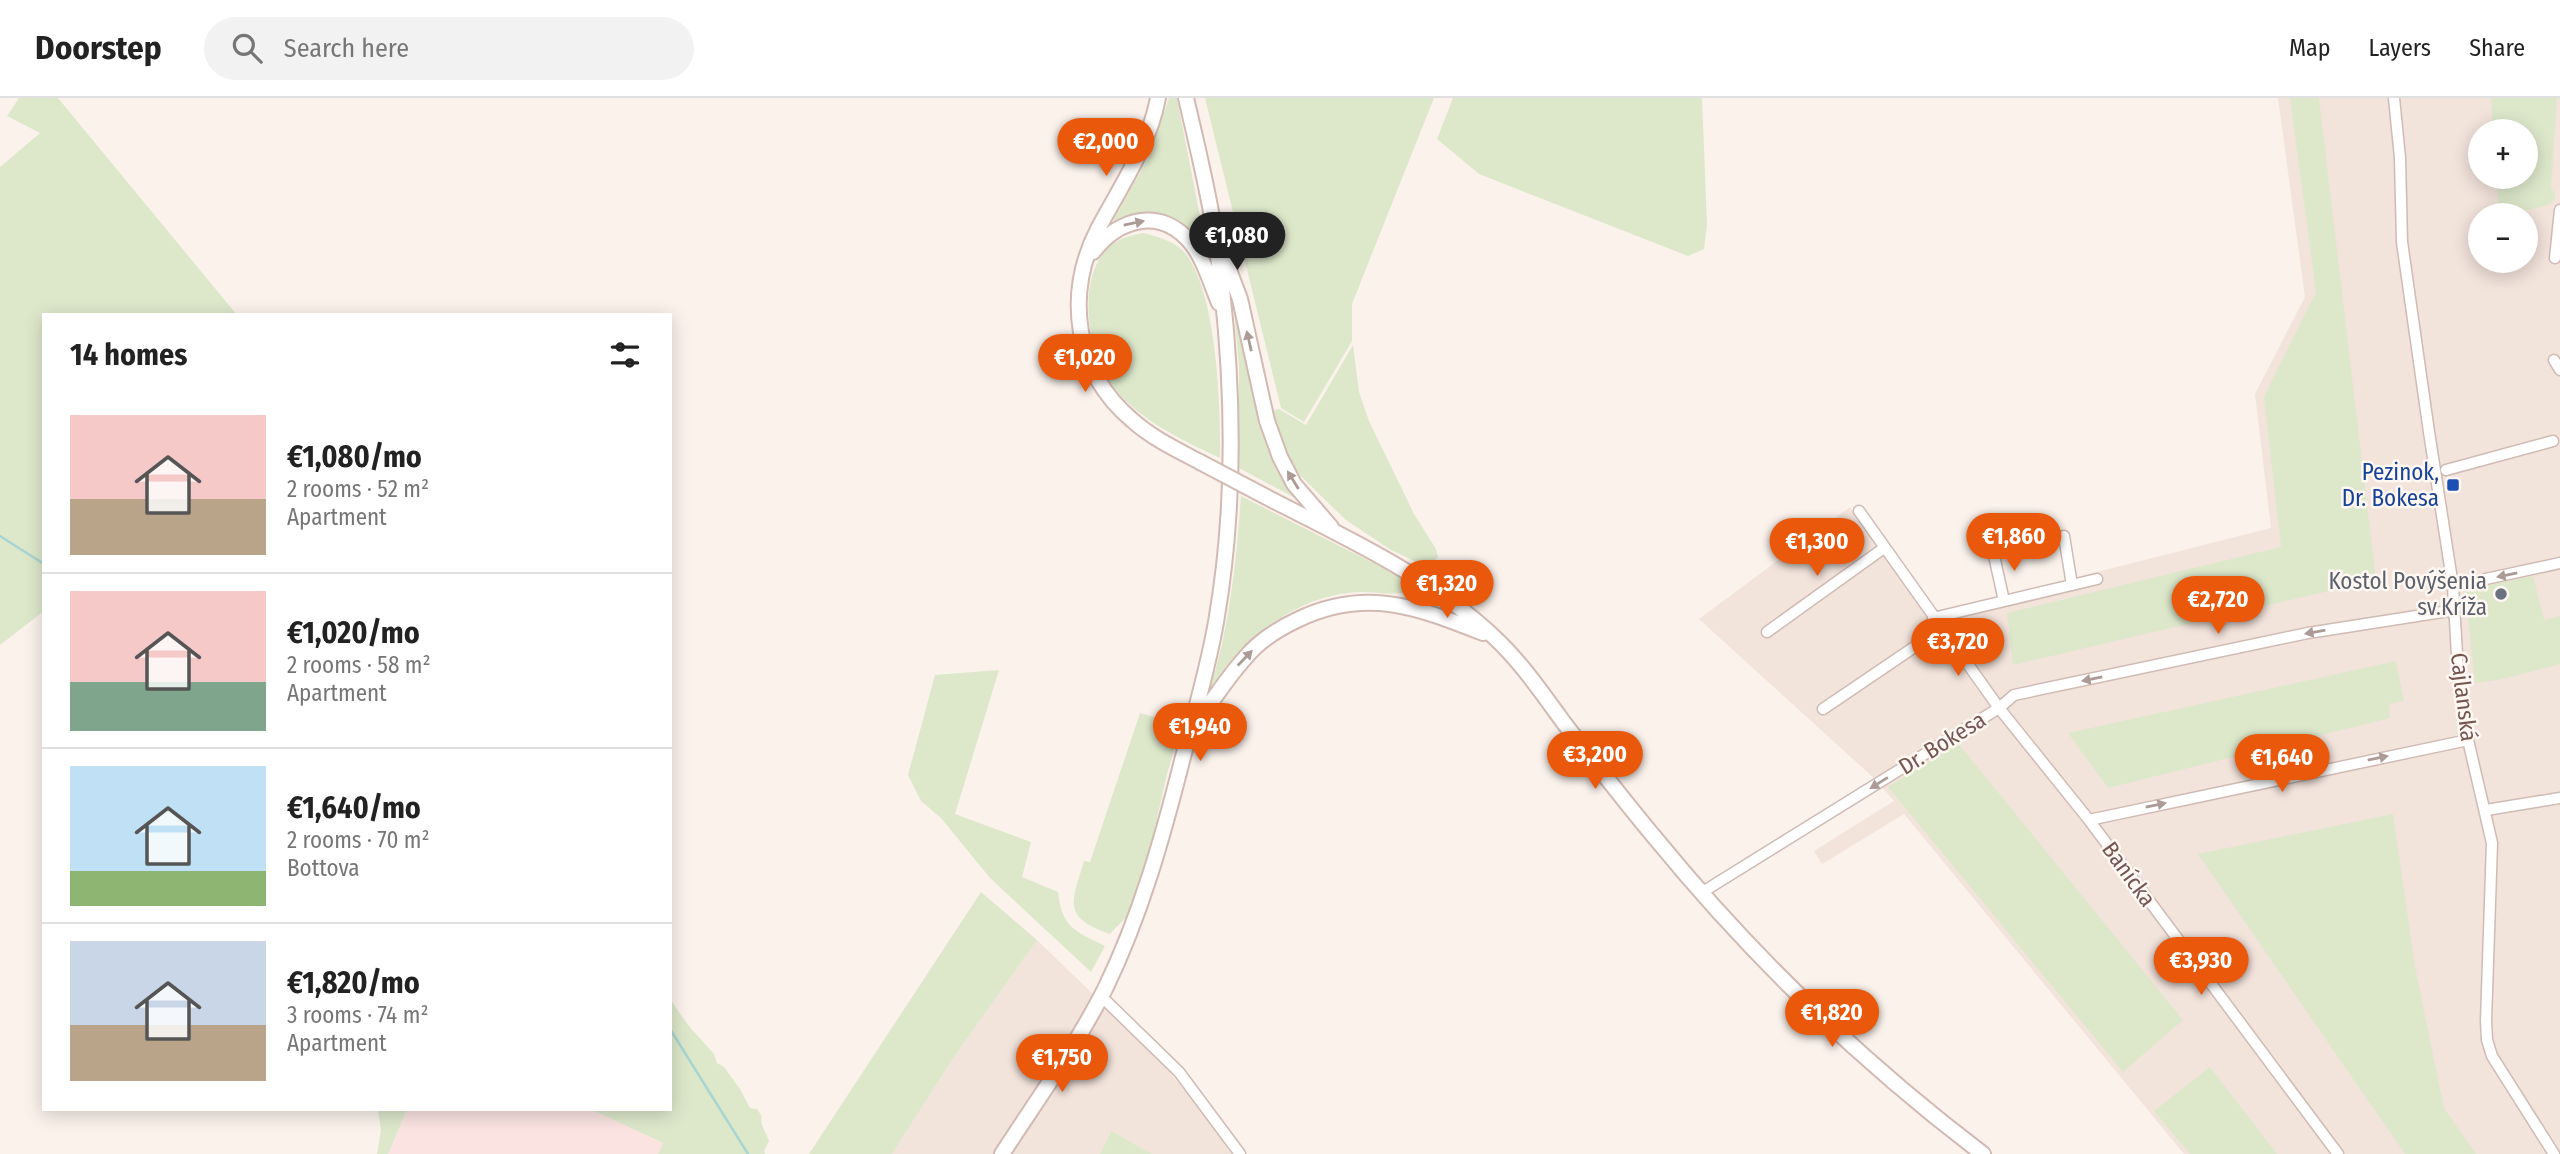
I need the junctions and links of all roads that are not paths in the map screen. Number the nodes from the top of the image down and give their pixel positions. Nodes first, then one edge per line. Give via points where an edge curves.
1 (1158, 98) edge
2 (1186, 98) edge
3 (2393, 98) edge
4 (2560, 210) edge
5 (1215, 231) junction
6 (2555, 258) dead end
7 (1085, 266) junction
8 (1225, 317) junction
9 (2553, 360) dead end
10 (2560, 370) edge
11 (2553, 441) dead end
12 (2446, 470) dead end
13 (1859, 511) dead end
14 (1336, 533) junction
15 (2064, 536) dead end
16 (1884, 548) junction
17 (1993, 551) dead end
18 (2560, 564) edge
19 (2097, 579) dead end
20 (2073, 585) junction
21 (2453, 586) junction
22 (2004, 601) junction
23 (2455, 610) junction
24 (1933, 618) junction
25 (1941, 629) junction
26 (1767, 632) dead end
27 (1495, 638) junction
28 (1999, 708) junction
29 (1823, 709) dead end
30 (1190, 733) junction
31 (2468, 740) junction
32 (2560, 798) edge
33 (2486, 810) junction
34 (2089, 820) junction
35 (1701, 893) junction
36 (1101, 996) junction
37 (1002, 1154) edge
38 (1240, 1154) edge
39 (1983, 1154) edge
40 (2339, 1154) edge
41 (2554, 1154) edge

1 - 7 main road via 1144,143 1096,233
2 - 5 main road
3 - 21 street, Cajlanská via 2402,242
4 - 6 street
5 - 8 main road
14 -> 5 main road via 1294,484 1280,457 1267,421 1240,299
7 -> 8 main road via 1103,240 1124,224 1144,220 1168,226 1191,243
7 - 14 main road, bridge via 1079,294 1084,349 1096,378 1116,405 1170,446
8 - 30 main road via 1231,451 1226,540 1216,622
9 - 10 street
11 - 12 street
13 - 16 street, Banícka
14 - 27 main road via 1438,591
15 - 20 street
16 - 24 street, Banícka
16 - 26 street
17 - 22 street
18 -> 21 street
19 - 20 street
20 - 22 street
21 - 23 street, Cajlanská
22 - 24 street
23 -> 28 street, Dr. Bokesa via 2308,633 2014,695
23 - 31 street, Cajlanská via 2459,689
24 - 25 street, Banícka
25 - 28 street, Banícka
25 - 29 street
30 -> 27 main road via 1247,655 1289,624 1322,610 1366,602 1399,605
27 - 35 main road
28 - 34 street, Banícka
28 -> 35 street, Dr. Bokesa
30 - 36 main road via 1158,851
31 - 33 street, Cajlanská
34 -> 31 street
32 - 33 street
33 - 41 street, Cajlanská via 2492,843 2487,1040
34 - 40 street, Banícka
35 - 39 main road via 1858,1049
36 - 37 main road
36 - 38 street via 1179,1072

